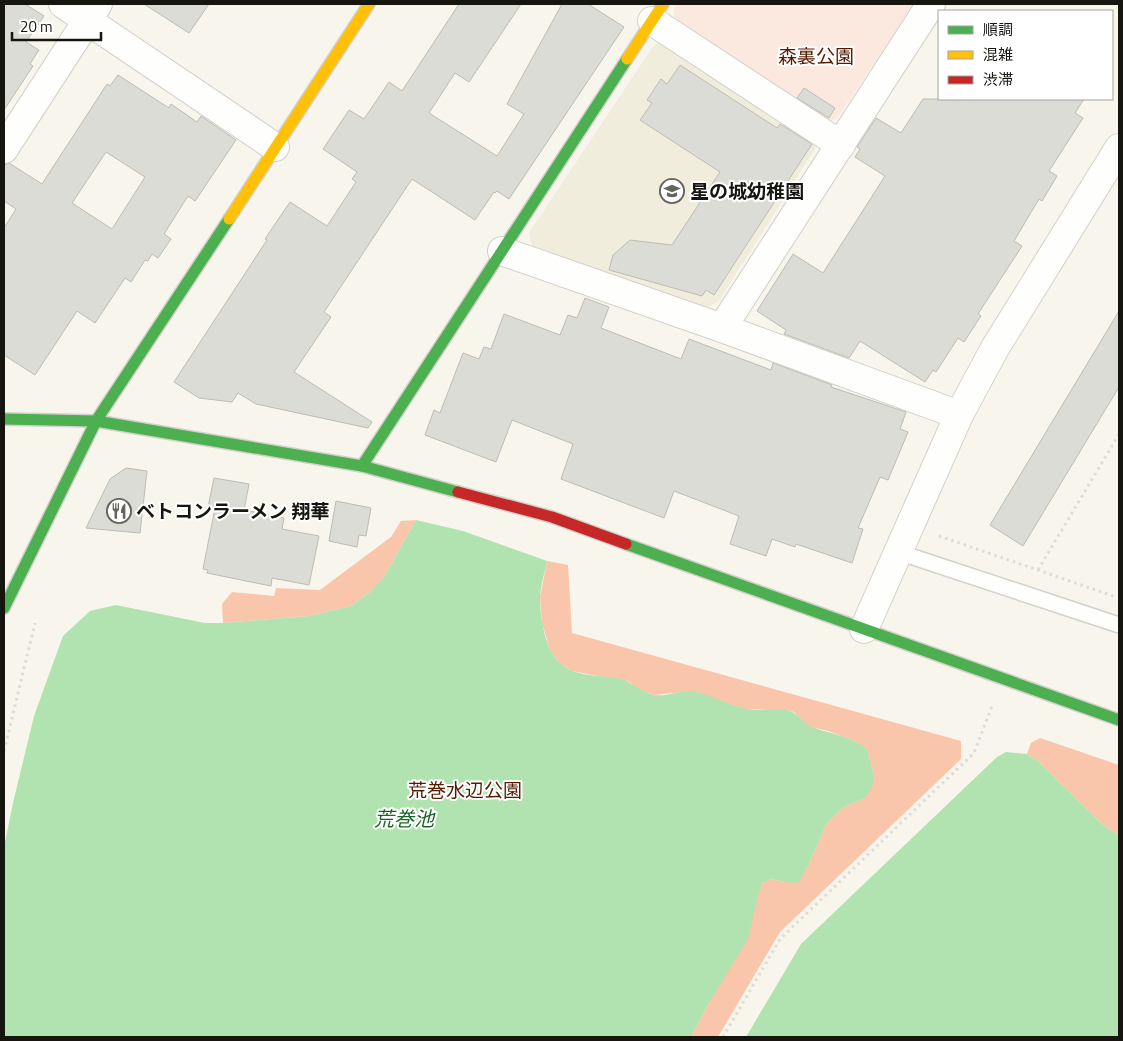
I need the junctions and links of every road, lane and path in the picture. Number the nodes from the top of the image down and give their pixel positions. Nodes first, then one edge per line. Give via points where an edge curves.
1 (63, 4) edge
2 (369, 4) edge
3 (931, 4) edge
4 (93, 12) edge
5 (658, 12) edge
6 (841, 144) junction
7 (275, 147) junction
8 (1119, 148) edge
9 (4, 149) edge
10 (502, 252) junction
11 (722, 328) junction
12 (959, 415) junction
13 (4, 419) edge
14 (96, 421) junction
15 (1119, 434) edge
16 (362, 466) junction
17 (939, 536) dead end
18 (898, 552) junction
19 (1038, 570) junction
20 (1119, 598) edge
21 (4, 606) edge
22 (35, 623) dead end
23 (1119, 625) edge
24 (864, 629) junction
25 (993, 703) dead end
26 (1119, 720) edge
27 (4, 751) edge
28 (723, 1037) edge

1 - 4 street
2 - 7 street
3 - 6 street
4 - 7 street
4 - 9 street
5 - 6 street
5 - 10 street
6 - 11 street
7 - 14 street
8 - 12 street via 995,348
10 - 11 street
10 - 16 street
11 - 12 street
12 - 18 street
13 - 14 street
14 - 16 street
14 - 21 street
15 - 19 path
16 - 24 street via 552,517
17 - 19 path
18 - 23 lane
18 - 24 street
19 - 20 path
22 - 27 path
24 - 26 street
25 - 28 path via 974,753 780,939

